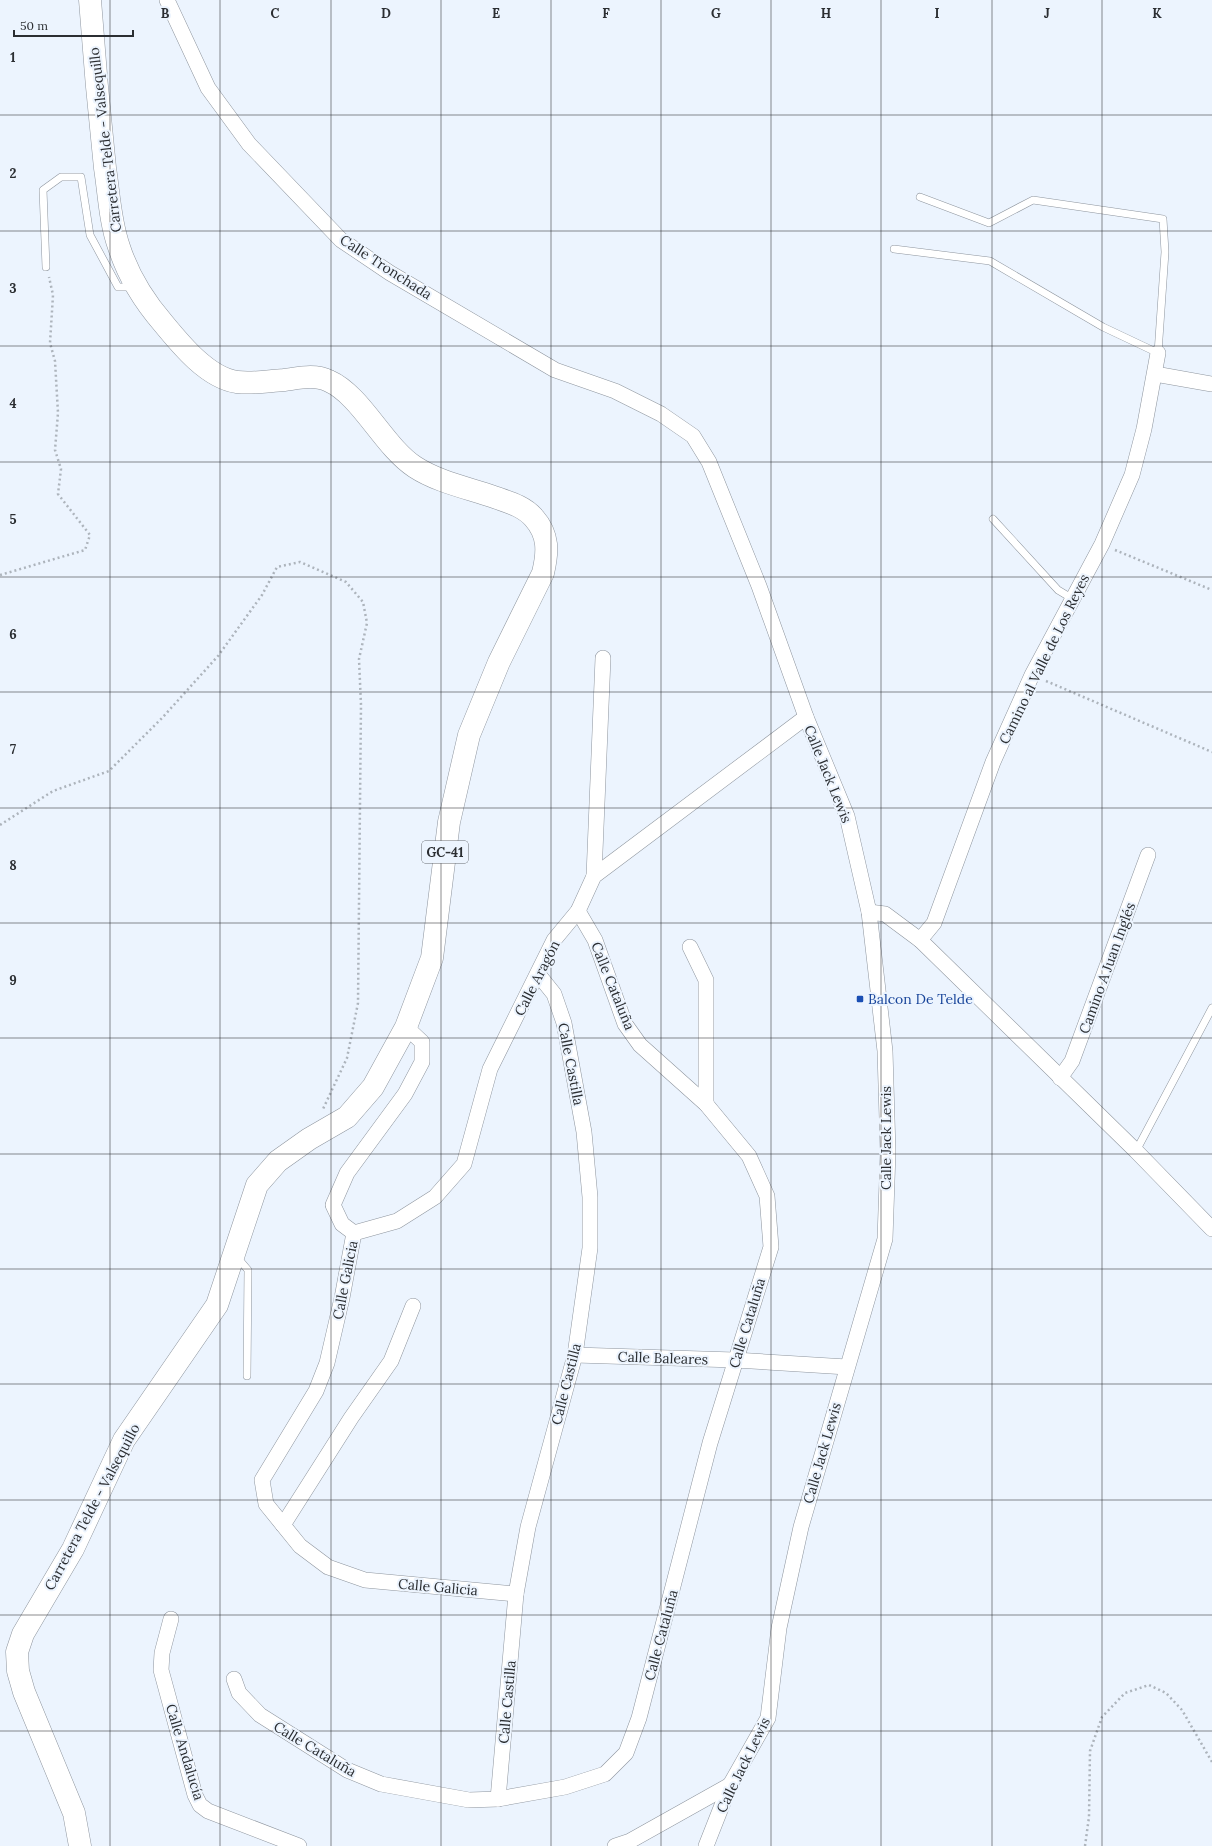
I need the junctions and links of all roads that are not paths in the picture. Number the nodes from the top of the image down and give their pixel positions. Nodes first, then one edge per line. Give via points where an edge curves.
1 (90, 0) edge
2 (167, 0) edge
3 (920, 197) dead end
4 (894, 249) dead end
5 (46, 267) road end
6 (137, 287) junction
7 (1158, 353) junction
8 (1155, 374) junction
9 (1212, 384) edge
10 (693, 436) joint
11 (993, 519) dead end
12 (1073, 599) junction
13 (603, 658) dead end
14 (806, 717) junction
15 (1148, 855) dead end
16 (594, 876) junction
17 (578, 912) junction
18 (869, 912) junction
19 (920, 940) junction
20 (690, 947) dead end
21 (538, 974) junction
22 (1212, 1008) edge
23 (406, 1027) junction
24 (1060, 1078) junction
25 (706, 1104) junction
26 (1136, 1151) junction
27 (1212, 1229) edge
28 (354, 1233) junction
29 (234, 1254) junction
30 (414, 1306) dead end
31 (575, 1355) junction
32 (735, 1360) junction
33 (847, 1367) junction
34 (247, 1376) dead end
35 (283, 1525) junction
36 (516, 1594) junction
37 (171, 1619) dead end
38 (234, 1679) dead end
39 (730, 1785) junction
40 (498, 1799) junction
41 (80, 1846) edge
42 (299, 1846) edge
43 (615, 1846) edge
44 (706, 1846) edge

1 - 6 main road, Carretera Telde - Valsequillo / GC-41 via 97,100 110,207 118,245
2 - 10 street, Calle Tronchada via 208,88 249,144 341,240 390,273 555,370 615,391 661,414
3 - 7 lane, Camino al Valle de Los Reyes via 989,223 1033,200 1163,219 1165,252
4 - 7 lane via 990,261 1103,327
5 - 6 lane via 43,190 61,177 81,177 90,235 118,287
6 - 23 main road, Carretera Telde - Valsequillo / GC-41 via 162,323 203,366 219,376 235,382 253,383 313,376 330,381 352,398 398,453 414,466 430,476 519,505 533,516 542,528 547,544 543,573 499,662 469,735 449,822 432,958
7 - 8 street, Camino al Valle de Los Reyes
8 - 9 street
8 - 12 street, Camino al Valle de Los Reyes via 1132,475 1102,544
10 - 14 street, Calle Jack Lewis via 709,462 759,586
11 - 12 lane via 1058,590
12 - 19 street, Camino al Valle de Los Reyes via 1032,675 993,762 934,923
13 - 16 street
14 - 16 street, Calle Aragón
14 - 18 street, Calle Jack Lewis via 847,816
15 - 24 street, Camino A Juan Inglés via 1072,1061
16 - 17 street, Calle Aragón
17 - 21 street, Calle Aragón via 554,940
17 - 25 street, Calle Cataluña via 595,940 625,1024 640,1045
18 - 19 street via 885,914
18 - 33 street, Calle Jack Lewis via 885,1051 888,1152 885,1239
19 - 24 street
20 - 25 street via 706,980
21 - 28 street, Calle Aragón via 490,1069 464,1164 435,1197 397,1221
21 - 31 street, Calle Castilla via 554,994 564,1023 584,1132 590,1197 590,1248
22 - 26 lane
23 - 28 street, Calle Galicia via 422,1042 422,1062 405,1094 347,1173 333,1205 342,1224
23 - 29 main road, Carretera Telde - Valsequillo / GC-41 via 374,1087 347,1117 278,1161 257,1185
24 - 26 street
25 - 32 street, Calle Cataluña via 749,1156 767,1196 771,1247
26 - 27 street
28 - 35 street, Calle Galicia via 327,1363 316,1391 262,1480 266,1504
29 - 34 lane via 248,1270
29 - 41 main road, Carretera Telde - Valsequillo / GC-41 via 217,1305 124,1440 73,1549 23,1634 17,1652 18,1671 24,1692 74,1814
30 - 35 street via 391,1361 351,1418
31 - 32 street, Calle Baleares
31 - 36 street, Calle Castilla via 532,1513
32 - 33 street, Calle Baleares
32 - 40 street, Calle Cataluña via 710,1444 639,1718 626,1753 605,1774 564,1787
33 - 39 street, Calle Jack Lewis via 801,1527 779,1628 768,1718
35 - 36 street, Calle Galicia via 300,1546 328,1567 365,1580
36 - 40 street, Calle Castilla
37 - 42 street, Calle Andalucía via 162,1653 161,1670 195,1795 200,1805 208,1811
38 - 40 street, Calle Cataluña via 239,1693 260,1715 347,1770 388,1785 469,1800
39 - 43 street via 630,1841
39 - 44 street, Calle Jack Lewis

